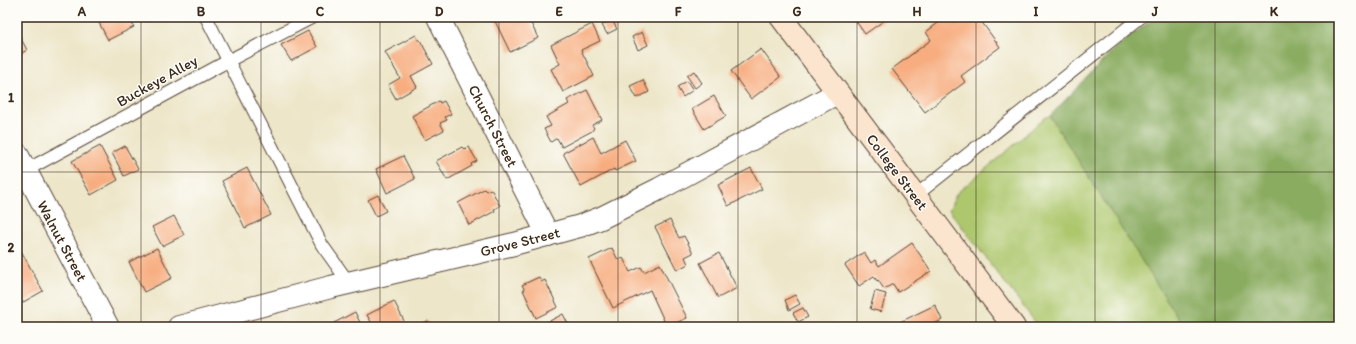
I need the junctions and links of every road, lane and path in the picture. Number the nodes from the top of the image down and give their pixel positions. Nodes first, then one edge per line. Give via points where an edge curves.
1 (206, 17) edge
2 (313, 17) edge
3 (438, 17) edge
4 (781, 17) edge
5 (1141, 17) edge
6 (228, 61) junction
7 (837, 93) junction
8 (20, 167) edge
9 (915, 196) junction
10 (548, 235) junction
11 (349, 283) junction
12 (108, 327) edge
13 (180, 327) edge
14 (1014, 327) edge

1 - 6 lane
2 - 6 lane, Buckeye Alley
3 - 10 street, Church Street
4 - 7 main road, College Street
5 - 9 lane
6 - 8 lane, Buckeye Alley
6 - 11 lane via 322,245
7 - 9 main road, College Street
7 - 10 street, Grove Street via 607,215
8 - 12 street, Walnut Street
9 - 14 main road, College Street
10 - 11 street, Grove Street
11 - 13 street, Grove Street

